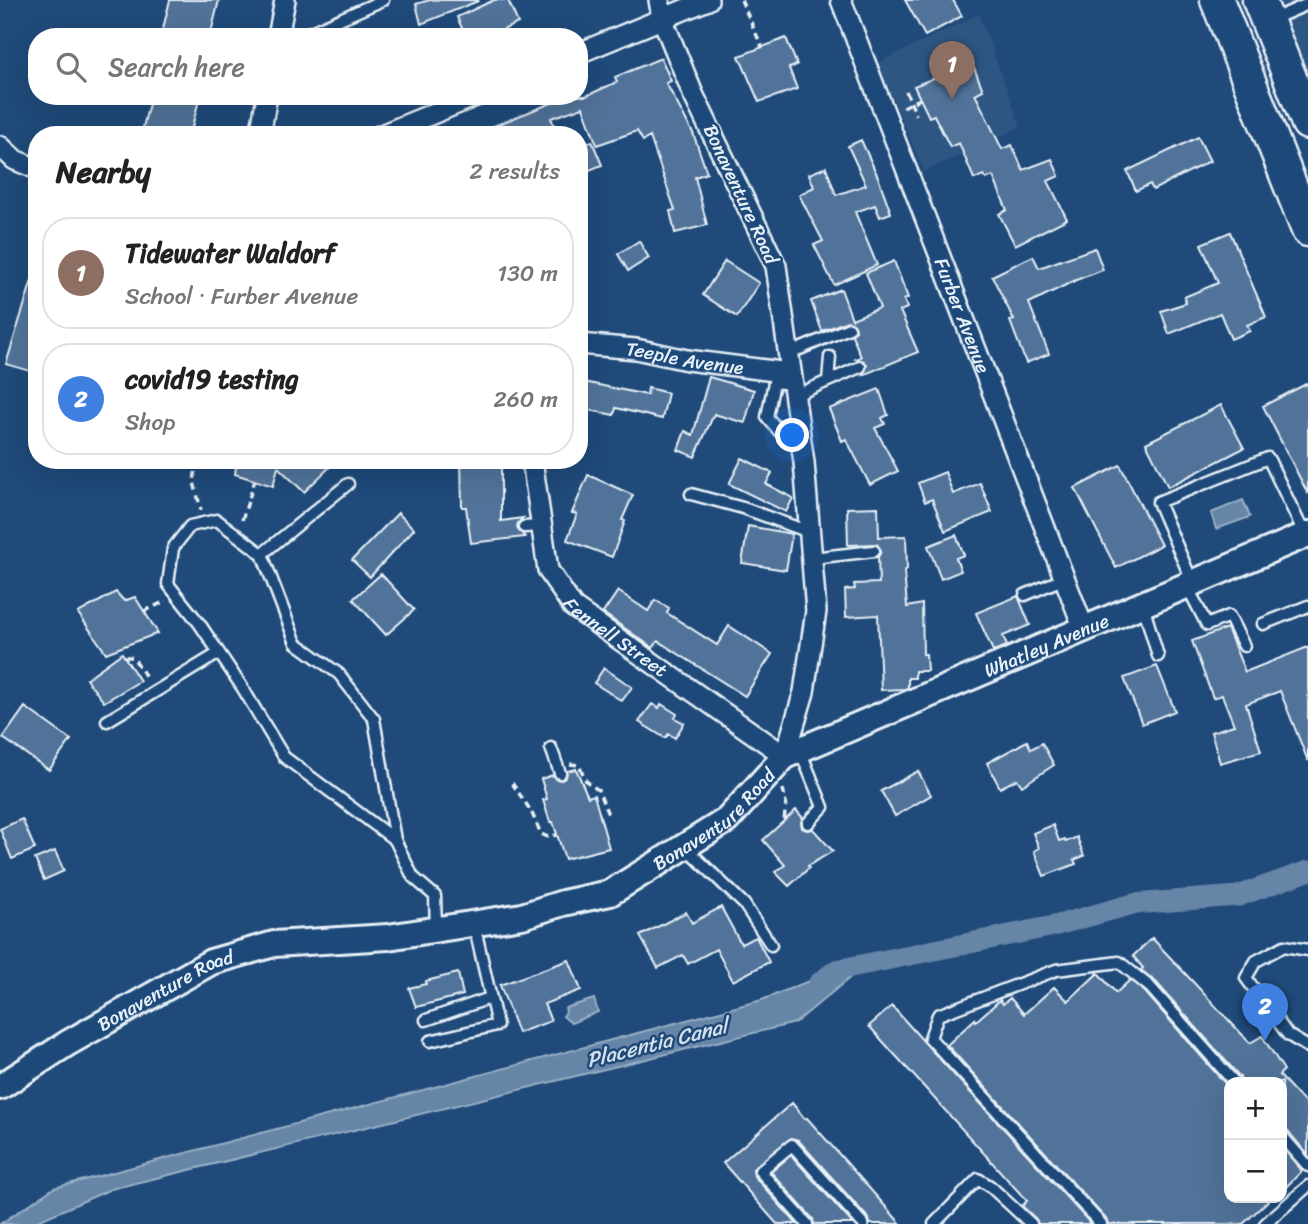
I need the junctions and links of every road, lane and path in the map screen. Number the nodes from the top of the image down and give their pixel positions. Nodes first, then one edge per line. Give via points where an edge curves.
1 (285, 0) edge
2 (383, 0) edge
3 (708, 0) edge
4 (741, 0) edge
5 (841, 0) edge
6 (1217, 0) edge
7 (1308, 5) edge
8 (660, 9) edge
9 (1263, 11) edge
10 (280, 28) edge
11 (319, 28) edge
12 (762, 47) dead end
13 (588, 48) edge
14 (906, 91) dead end
15 (265, 105) edge
16 (459, 105) edge
17 (916, 115) dead end
18 (1308, 123) edge
19 (262, 126) edge
20 (419, 126) edge
21 (0, 146) edge
22 (28, 165) edge
23 (1308, 230) edge
24 (849, 328) dead end
25 (588, 345) edge
26 (830, 357) dead end
27 (860, 367) dead end
28 (791, 377) junction
29 (828, 381) junction
30 (800, 436) junction
31 (196, 469) edge
32 (532, 469) edge
33 (255, 480) dead end
34 (348, 484) dead end
35 (691, 494) dead end
36 (204, 522) junction
37 (810, 533) junction
38 (237, 535) junction
39 (1306, 535) edge
40 (874, 551) dead end
41 (262, 554) junction
42 (812, 558) junction
43 (1065, 578) junction
44 (1190, 584) junction
45 (1025, 595) dead end
46 (177, 596) junction
47 (1143, 604) junction
48 (1308, 606) edge
49 (144, 611) dead end
50 (1264, 624) dead end
51 (1084, 629) junction
52 (1244, 646) dead end
53 (219, 653) junction
54 (1158, 656) dead end
55 (125, 657) dead end
56 (144, 699) junction
57 (107, 721) dead end
58 (551, 748) dead end
59 (792, 753) junction
60 (559, 770) joint
61 (512, 783) dead end
62 (599, 815) dead end
63 (808, 823) dead end
64 (557, 835) dead end
65 (395, 840) junction
66 (685, 846) junction
67 (474, 924) junction
68 (436, 929) junction
69 (771, 945) dead end
70 (1308, 950) edge
71 (491, 998) junction
72 (426, 1020) dead end
73 (430, 1041) dead end
74 (1308, 1047) edge
75 (1230, 1077) edge
76 (0, 1087) edge
77 (1285, 1140) edge
78 (1308, 1166) edge
79 (1308, 1186) edge
80 (807, 1224) edge
81 (863, 1224) edge
82 (934, 1224) edge
83 (1031, 1224) edge
84 (1101, 1224) edge
85 (1265, 1224) edge

1 - 10 street
2 - 11 lane
3 - 8 street
4 - 12 path
5 - 43 street, Furber Avenue
6 - 23 main road
7 - 9 lane
8 - 13 street
8 - 28 street, Bonaventure Road via 694,94 776,265
9 - 18 main road
14 - 17 path
15 - 19 street
16 - 20 street
21 - 22 street
24 - 28 lane
25 - 28 street, Teeple Avenue
26 - 29 lane
27 - 29 lane
28 - 29 lane
28 - 30 street, Bonaventure Road
28 - 30 lane via 774,382 767,417 779,431
30 - 37 street, Bonaventure Road
31 - 36 path via 194,482
32 - 59 street, Fennell Street via 533,526 548,570 573,607
33 - 38 path
34 - 41 lane
35 - 37 lane
36 - 38 lane via 217,520
36 - 46 lane via 190,526 173,548 168,584
37 - 42 street, Bonaventure Road
38 - 41 lane
39 - 44 street, Whatley Avenue
39 - 44 lane via 1268,458 1158,502
40 - 42 lane
41 - 65 lane via 296,643 339,674 374,719
42 - 59 street, Bonaventure Road via 816,611
43 - 45 lane
43 - 51 street, Furber Avenue
44 - 47 street, Whatley Avenue
44 - 52 lane via 1207,625 1229,616
46 - 49 path
46 - 53 lane
47 - 51 street, Whatley Avenue
47 - 54 lane
48 - 50 lane
51 - 59 street, Whatley Avenue
53 - 56 lane
53 - 65 lane via 284,757
55 - 56 path via 132,657 148,679
56 - 57 lane
58 - 60 lane
59 - 63 lane via 823,807
59 - 66 street, Bonaventure Road via 726,820
60 - 62 path via 575,763 583,769 607,812
61 - 64 path via 541,834
65 - 68 lane via 413,877 435,896
66 - 67 street, Bonaventure Road via 610,893
66 - 69 lane via 744,904
67 - 68 street, Bonaventure Road
67 - 71 lane
68 - 76 street, Bonaventure Road via 388,937 274,944 211,962
70 - 74 lane via 1284,946 1256,961 1246,978 1288,1035
71 - 72 lane
71 - 73 lane via 497,1025
75 - 84 lane via 1150,987 1119,962 1056,970 938,1015 930,1038
77 - 78 lane
79 - 85 lane
80 - 81 lane via 760,1171 792,1145
82 - 83 lane via 978,1179

